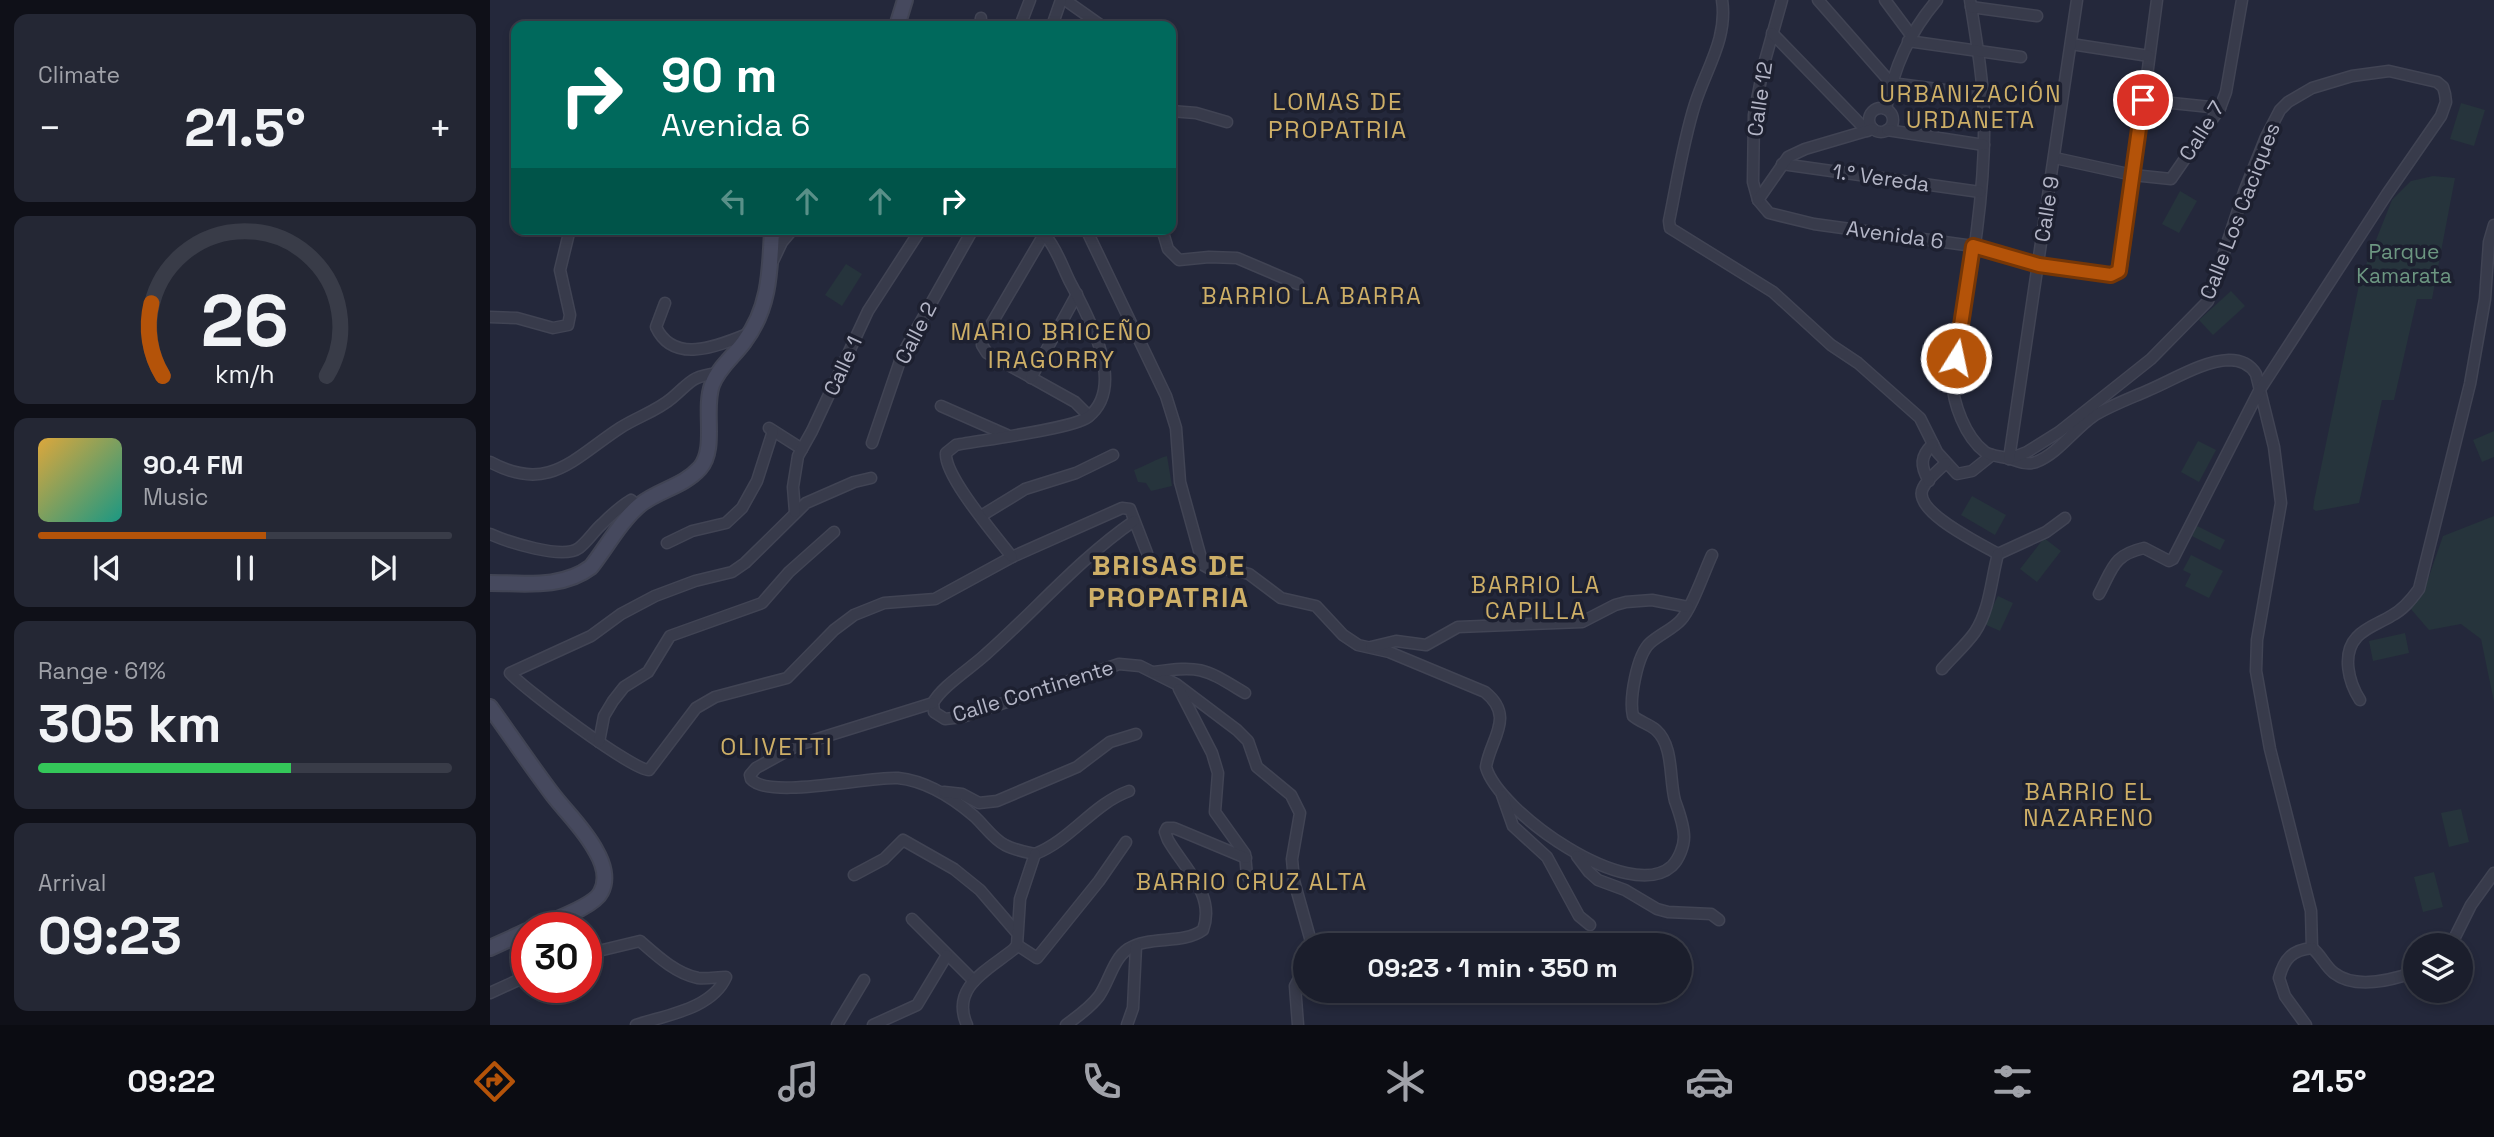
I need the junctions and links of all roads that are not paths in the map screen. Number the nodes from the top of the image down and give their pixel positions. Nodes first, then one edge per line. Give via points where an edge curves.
1 (905, 0) edge
2 (1030, 0) edge
3 (1063, 0) edge
4 (1722, 0) edge
5 (1782, 0) edge
6 (1818, 0) edge
7 (1885, 0) edge
8 (1937, 0) edge
9 (2077, 0) edge
10 (2157, 0) edge
11 (2242, 0) edge
12 (1971, 4) edge
13 (2037, 16) dead end
14 (899, 21) edge
15 (1022, 21) edge
16 (1054, 21) edge
17 (1094, 21) edge
18 (1772, 33) junction
19 (1910, 38) junction
20 (2071, 44) junction
21 (1978, 51) junction
22 (2149, 56) junction
23 (2021, 57) dead end
24 (1891, 83) junction
25 (1983, 95) junction
26 (2143, 100) junction
27 (2220, 108) junction
28 (1886, 109) junction
29 (1176, 111) edge
30 (1227, 122) dead end
31 (1870, 130) junction
32 (1887, 130) junction
33 (1984, 145) junction
34 (2055, 158) junction
35 (1782, 164) junction
36 (2133, 175) junction
37 (1980, 192) junction
38 (1758, 200) junction
39 (2494, 225) edge
40 (569, 235) edge
41 (772, 235) edge
42 (788, 235) edge
43 (917, 235) edge
44 (970, 235) edge
45 (1044, 235) edge
46 (1048, 235) edge
47 (1089, 235) edge
48 (1164, 235) edge
49 (1973, 246) junction
50 (771, 264) junction
51 (2039, 265) junction
52 (1298, 284) dead end
53 (1077, 294) junction
54 (665, 303) dead end
55 (490, 317) edge
56 (750, 333) junction
57 (718, 373) junction
58 (1031, 377) junction
59 (2259, 391) junction
60 (941, 406) dead end
61 (1089, 416) junction
62 (1007, 435) junction
63 (872, 443) dead end
64 (1933, 444) junction
65 (802, 449) junction
66 (1113, 456) dead end
67 (1992, 456) junction
68 (2009, 458) junction
69 (490, 462) edge
70 (1946, 463) junction
71 (871, 478) dead end
72 (1929, 481) junction
73 (638, 506) junction
74 (795, 512) junction
75 (981, 516) junction
76 (2065, 517) dead end
77 (1134, 520) junction
78 (834, 532) dead end
79 (490, 534) edge
80 (667, 543) dead end
81 (1147, 553) dead end
82 (1998, 554) junction
83 (1712, 555) dead end
84 (1012, 557) junction
85 (490, 583) edge
86 (2099, 594) dead end
87 (1688, 607) junction
88 (1367, 648) junction
89 (1942, 669) dead end
90 (1154, 672) junction
91 (1176, 684) junction
92 (1245, 693) dead end
93 (2360, 700) dead end
94 (933, 703) junction
95 (490, 707) edge
96 (1136, 734) dead end
97 (599, 742) junction
98 (1129, 791) dead end
99 (940, 792) junction
100 (1502, 794) junction
101 (1126, 842) dead end
102 (1572, 850) junction
103 (1035, 854) junction
104 (1246, 858) junction
105 (2494, 873) edge
106 (853, 875) dead end
107 (1247, 876) dead end
108 (571, 912) edge
109 (912, 919) dead end
110 (1719, 920) dead end
111 (1590, 925) dead end
112 (1017, 933) junction
113 (1309, 933) edge
114 (2457, 933) edge
115 (511, 938) edge
116 (1017, 945) junction
117 (1136, 946) junction
118 (490, 947) edge
119 (2312, 948) junction
120 (602, 950) edge
121 (947, 955) junction
122 (2403, 975) edge
123 (864, 979) dead end
124 (974, 981) junction
125 (511, 983) edge
126 (490, 993) edge
127 (1296, 1003) edge
128 (636, 1025) edge
129 (837, 1025) edge
130 (873, 1025) edge
131 (967, 1025) edge
132 (1066, 1025) edge
133 (1127, 1025) edge
134 (1298, 1025) edge
135 (2306, 1025) edge

1 - 14 main road
2 - 15 street
3 - 16 street
3 - 17 street
4 - 64 street via 1718,46 1695,104 1670,228 1773,292 1920,418
5 - 18 street, Calle 12
6 - 24 street
7 - 19 street
8 - 19 street
9 - 20 street, Calle 9
10 - 22 street
11 - 27 street, Calle 7
12 - 13 street
12 - 21 street
18 - 31 street
18 - 38 street, Calle 12 via 1754,115 1753,182
19 - 21 street
19 - 24 street
20 - 22 street
20 - 34 street, Calle 9
21 - 23 street
21 - 25 street
22 - 26 street
24 - 25 street
24 - 28 street
25 - 33 street
26 - 27 street
26 - 36 street
27 - 36 street, Calle 7 via 2171,179
28 - 31 street via 1878,108 1870,115
28 - 32 street via 1893,121
29 - 30 street
31 - 32 street
31 - 35 street via 1805,149
32 - 33 street
33 - 37 street
34 - 36 street
34 - 51 street, Calle 9
35 - 37 street, 1.° Vereda
35 - 38 street
36 - 51 street, Avenida 6 via 2119,271 2111,275
37 - 49 street
38 - 49 street, Avenida 6 via 1769,212 1814,224
39 - 93 street via 2470,384 2419,589 2403,609 2367,629 2352,645 2350,678
40 - 55 street via 560,270 568,325 553,328 517,318
41 - 50 main road
42 - 50 street
43 - 65 street, Calle 1 via 868,311
44 - 63 street, Calle 2 via 902,355
45 - 58 street via 982,340 987,353
46 - 53 street
47 - 88 street via 1166,396 1176,428 1180,482 1203,565 1249,574 1281,598 1316,606 1349,640
48 - 52 street via 1168,249 1179,260 1237,258
49 - 51 street, Avenida 6
49 - 67 street via 1952,388 1971,436
50 - 56 main road via 766,296
51 - 68 street, Calle 9
53 - 58 street
53 - 61 street via 1096,333 1103,367 1102,395
54 - 56 street via 656,327 680,349 705,349
56 - 57 main road
57 - 69 street via 692,379 671,399 553,473 513,472
57 - 73 main road via 707,406 708,452 702,466 684,482
58 - 61 street via 1075,402
59 - 68 street via 2249,365 2218,362 2106,410 2041,460 2026,464
59 - 68 street, Calle Los Caciques via 2441,116 2445,94 2437,82 2404,73 2374,72 2312,88 2288,102 2266,137 2208,301 2151,359 2059,432
59 - 86 street, Calle Los Caciques via 2173,559 2144,548 2127,552
59 - 119 street via 2274,447 2281,503 2257,640 2256,671 2270,749 2311,911
60 - 62 street
61 - 62 street via 1071,424
62 - 75 street via 956,445 946,453 948,468
64 - 70 street
64 - 72 street via 1922,461
65 - 74 street, Calle 1 via 795,471
65 - 80 street via 771,429 758,481 743,508 726,523
66 - 75 street via 1025,489
67 - 68 street
67 - 70 street via 1962,474
70 - 72 street
71 - 74 street via 818,496
72 - 82 street via 1920,497 1923,505
73 - 79 street via 631,500 623,505 572,552 536,549
73 - 85 main road via 591,567 573,579
74 - 97 street via 732,572 654,596 591,636 510,673
75 - 84 street
76 - 82 street via 2046,532
77 - 81 street
77 - 84 street via 1130,509 1122,508
77 - 94 street, Calle Continente
78 - 97 street via 762,603 670,636 648,672 624,687 613,701 604,716
82 - 89 street via 1980,623
83 - 87 street
84 - 97 street via 935,598 884,603 863,611 834,630 788,678 704,702 649,770
87 - 88 street via 1652,600 1626,602 1582,622 1458,627 1426,645 1396,641
87 - 102 street via 1679,622 1647,647 1631,705 1633,716 1654,728 1666,746 1684,835 1680,854 1667,870 1640,875 1610,870
88 - 100 street via 1389,652 1492,697 1501,720 1486,767
90 - 91 street, Calle Continente
90 - 92 street via 1197,668
90 - 94 street, Calle Continente via 1119,664 951,719 939,717
91 - 104 street via 1216,764 1215,812
91 - 113 street, Calle Continente via 1246,737 1257,767 1297,805 1300,822 1292,859
94 - 99 street via 798,745 750,775 758,785 792,787 899,778
95 - 108 main road via 597,851 605,881 599,895
96 - 99 street via 1110,742 1077,766 997,801 979,803 962,794
98 - 103 street via 1049,849
99 - 103 street via 1006,846
100 - 102 street
100 - 111 street via 1513,826 1548,857 1579,916
101 - 116 street via 1037,958
102 - 110 street via 1598,880 1657,909 1711,914
103 - 112 street via 1020,899
104 - 107 street
104 - 117 street via 1167,828 1168,840 1202,891 1205,924 1198,933
105 - 114 street
106 - 112 street via 884,859 903,840 980,890
109 - 121 street
112 - 116 street
115 - 118 main road
116 - 124 street
117 - 132 street via 1120,957 1092,1004
117 - 133 street via 1133,1008
119 - 122 street via 2334,973 2355,981
119 - 135 street via 2290,956 2279,978 2285,996
120 - 128 street via 640,942 696,978 726,977 704,1002
121 - 124 street
121 - 130 street via 917,1005
123 - 129 street
124 - 131 street via 961,1003
125 - 126 street
127 - 134 street

